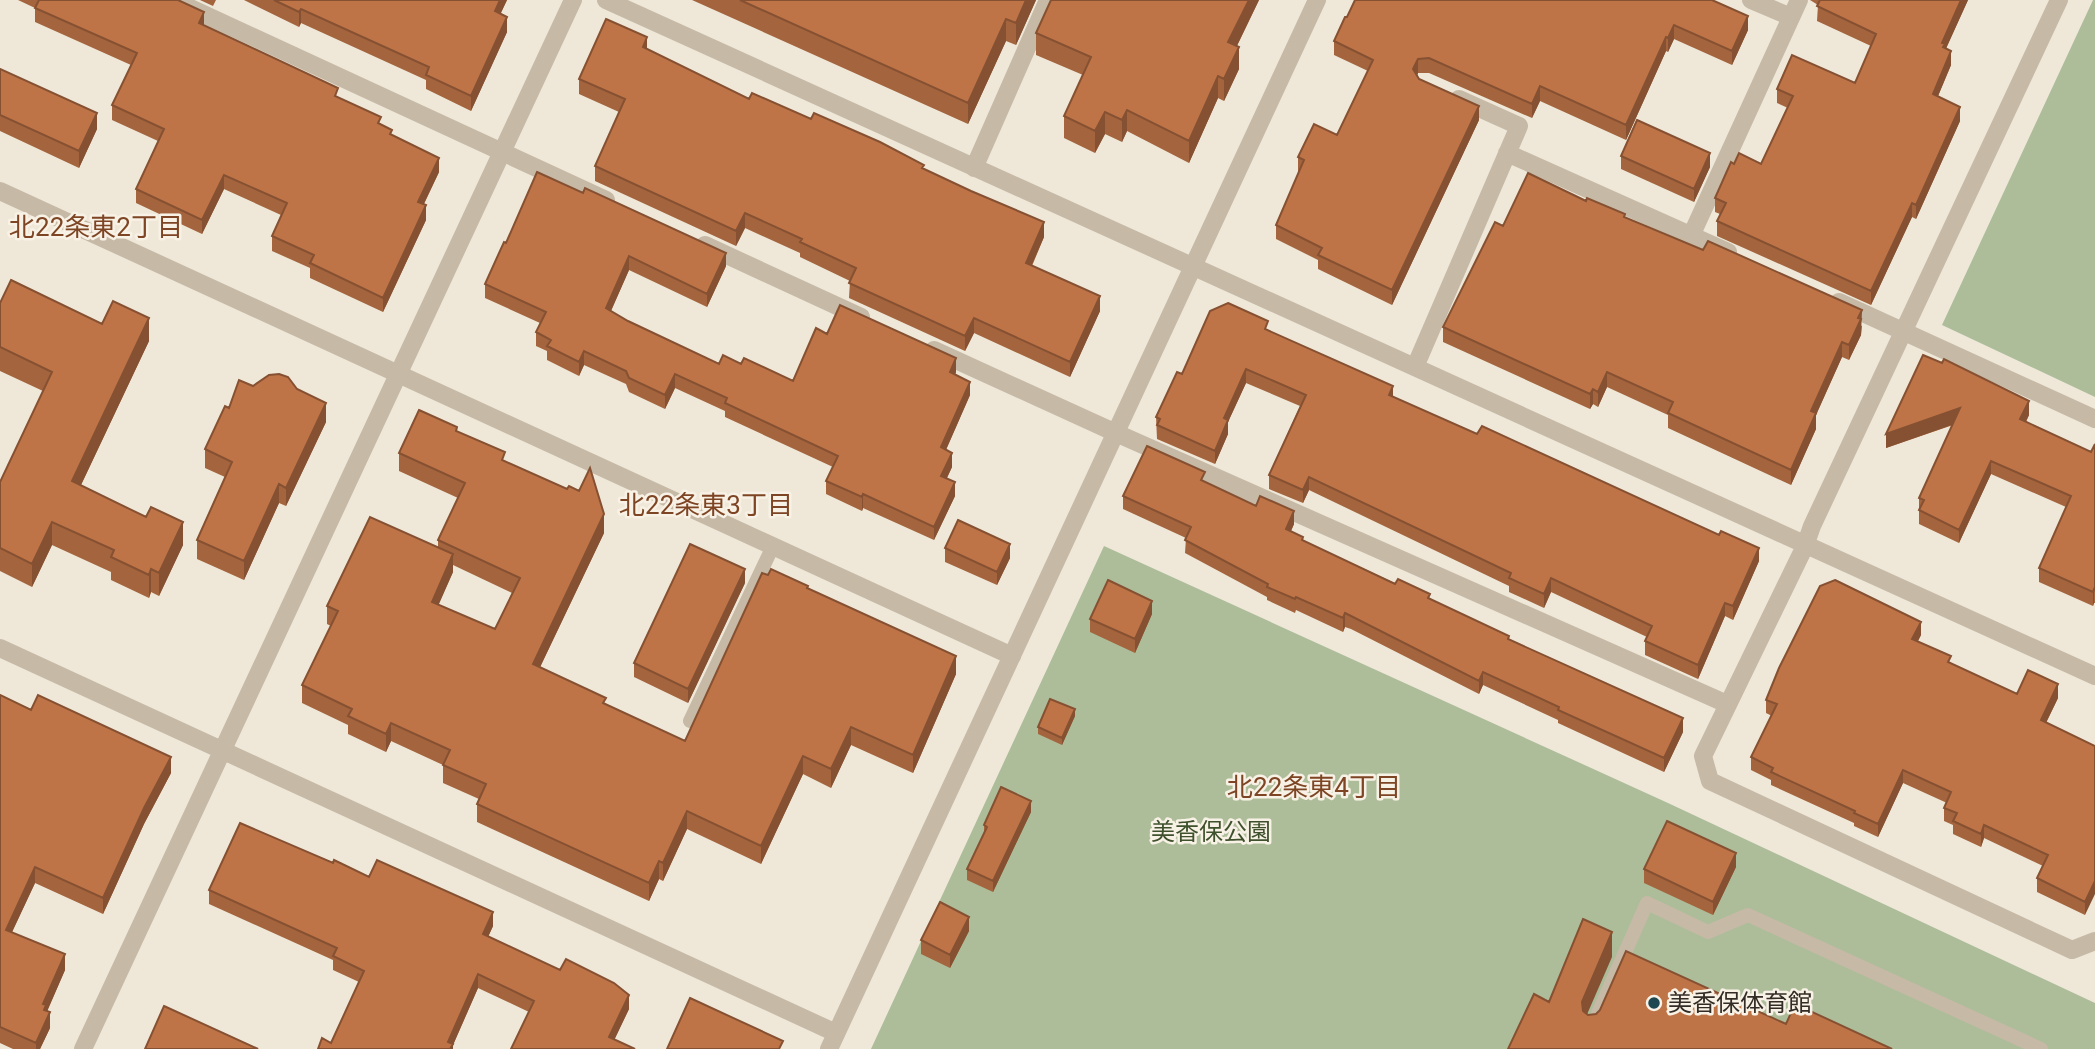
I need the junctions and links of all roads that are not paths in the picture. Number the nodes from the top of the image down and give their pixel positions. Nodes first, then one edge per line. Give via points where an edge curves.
1 (173, 0) edge
2 (573, 0) edge
3 (606, 0) edge
4 (1048, 0) edge
5 (1317, 0) edge
6 (1751, 0) edge
7 (1799, 0) edge
8 (2059, 0) edge
9 (1791, 17) junction
10 (1448, 94) edge
11 (502, 152) junction
12 (1507, 153) junction
13 (974, 168) junction
14 (0, 191) edge
15 (624, 208) edge
16 (1691, 236) junction
17 (687, 237) edge
18 (1742, 258) edge
19 (1193, 268) junction
20 (1819, 293) edge
21 (874, 323) edge
22 (1905, 331) junction
23 (912, 340) edge
24 (1415, 367) junction
25 (398, 374) junction
26 (2095, 419) edge
27 (1116, 433) junction
28 (773, 546) junction
29 (1805, 546) junction
30 (0, 648) edge
31 (1012, 656) junction
32 (2095, 677) edge
33 (1727, 704) junction
34 (690, 721) dead end
35 (222, 750) junction
36 (2095, 941) edge
37 (1591, 1030) edge
38 (832, 1041) edge
39 (83, 1049) edge
40 (2041, 1049) edge

1 - 11 street
2 - 11 street
3 - 13 street
4 - 13 street
5 - 19 street
6 - 9 street
7 - 9 street
8 - 22 street
9 - 16 street
10 - 12 street via 1519,126
11 - 15 street
11 - 25 street
12 - 16 street
12 - 24 street
13 - 19 street
14 - 25 street
16 - 18 street
17 - 21 street
19 - 24 street
19 - 27 street
20 - 22 street
22 - 26 street
22 - 29 street
23 - 27 street
24 - 29 street
25 - 28 street
25 - 35 street
27 - 31 street
27 - 33 street
28 - 31 street
28 - 34 lane
29 - 32 street
29 - 33 street
30 - 35 street
31 - 38 street
33 - 36 street via 1703,757 1710,781 2072,950
35 - 38 street
35 - 39 street
37 - 40 lane via 1647,903 1707,932 1748,915

